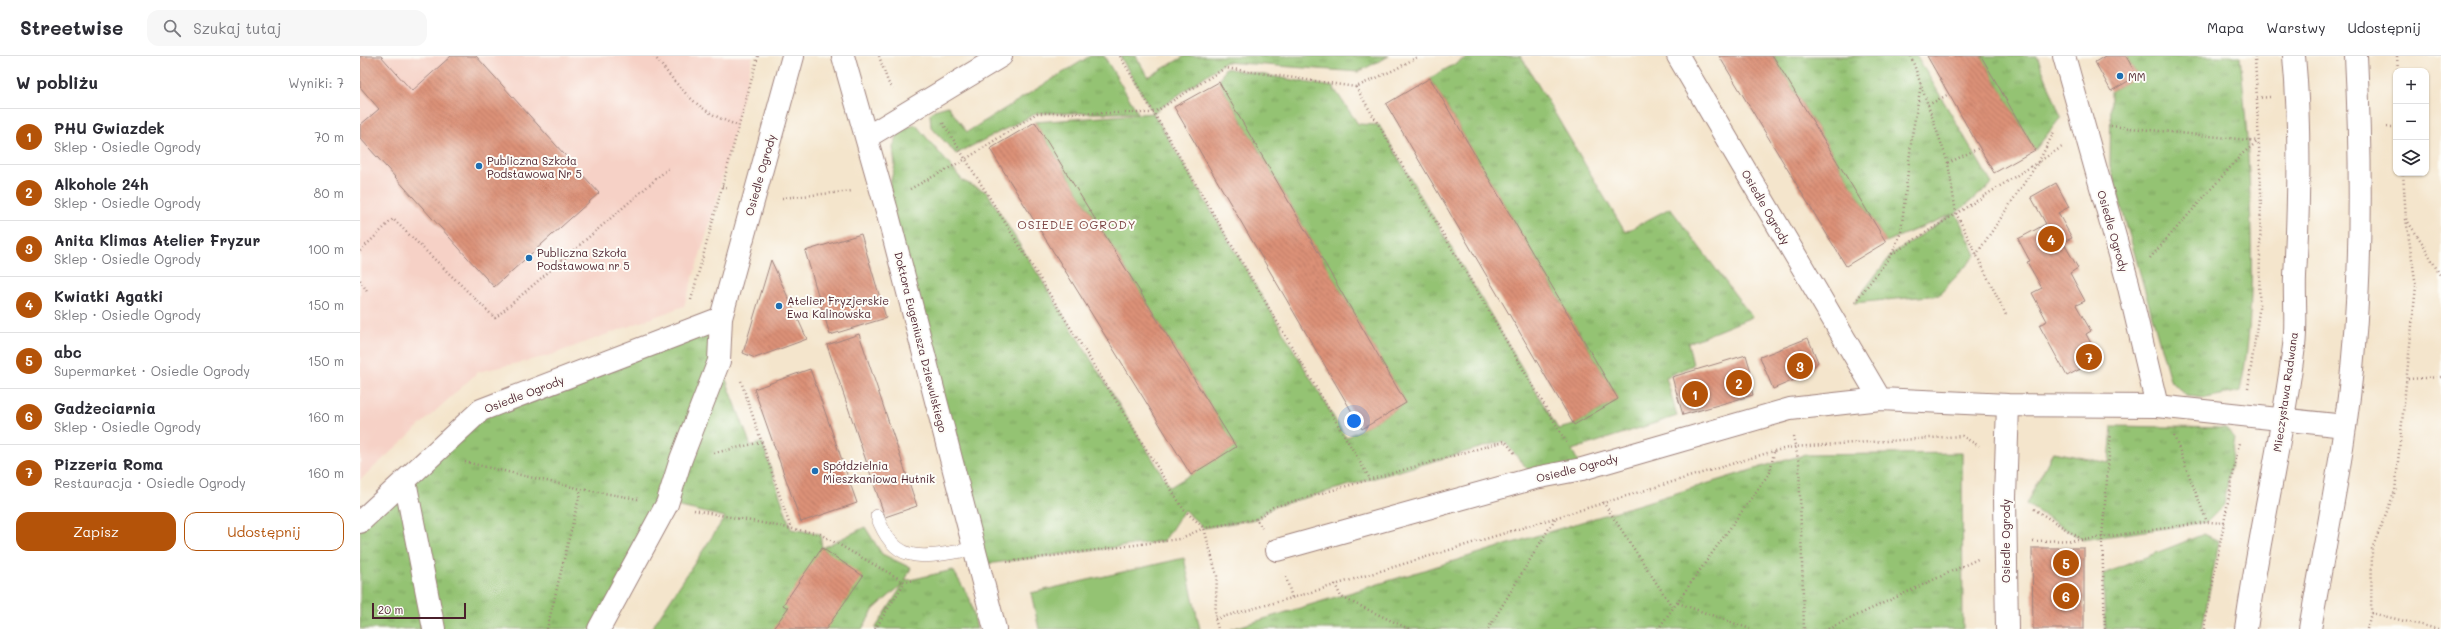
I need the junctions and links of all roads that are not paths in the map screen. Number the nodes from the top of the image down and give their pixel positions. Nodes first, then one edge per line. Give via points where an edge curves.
1 (793, 56) edge
2 (843, 56) edge
3 (1001, 56) edge
4 (1678, 56) edge
5 (2064, 56) edge
6 (2294, 56) edge
7 (2356, 56) edge
8 (867, 136) junction
9 (721, 318) junction
10 (1880, 399) junction
11 (2008, 405) junction
12 (2160, 407) junction
13 (2284, 418) junction
14 (2345, 426) junction
15 (404, 481) junction
16 (877, 516) dead end
17 (360, 522) edge
18 (975, 549) junction
19 (1277, 550) dead end
20 (434, 629) edge
21 (599, 629) edge
22 (995, 629) edge
23 (2007, 629) edge
24 (2246, 629) edge
25 (2310, 629) edge

1 - 9 street, Osiedle Ogrody
2 - 8 street, Doktora Eugeniusza Dziewulskiego
3 - 8 street
4 - 10 street, Osiedle Ogrody
5 - 12 street, Osiedle Ogrody
6 - 13 street, Mieczysława Radwana via 2298,96 2299,223 2294,344
7 - 14 street via 2360,130 2360,246 2354,347
8 - 18 street, Doktora Eugeniusza Dziewulskiego
9 - 15 street, Osiedle Ogrody via 481,410
9 - 21 street, Osiedle Ogrody via 719,361 681,459 667,504
10 - 11 street, Osiedle Ogrody
10 - 19 street, Osiedle Ogrody via 1790,409 1582,469 1535,478
11 - 12 street, Osiedle Ogrody
11 - 23 street, Osiedle Ogrody via 2005,498
12 - 13 street, Osiedle Ogrody
13 - 14 street, Osiedle Ogrody
13 - 24 street, Mieczysława Radwana
14 - 25 street
15 - 17 street, Osiedle Ogrody
15 - 20 street
16 - 18 lane via 884,534 894,544 904,552 918,557
18 - 22 street, Doktora Eugeniusza Dziewulskiego

